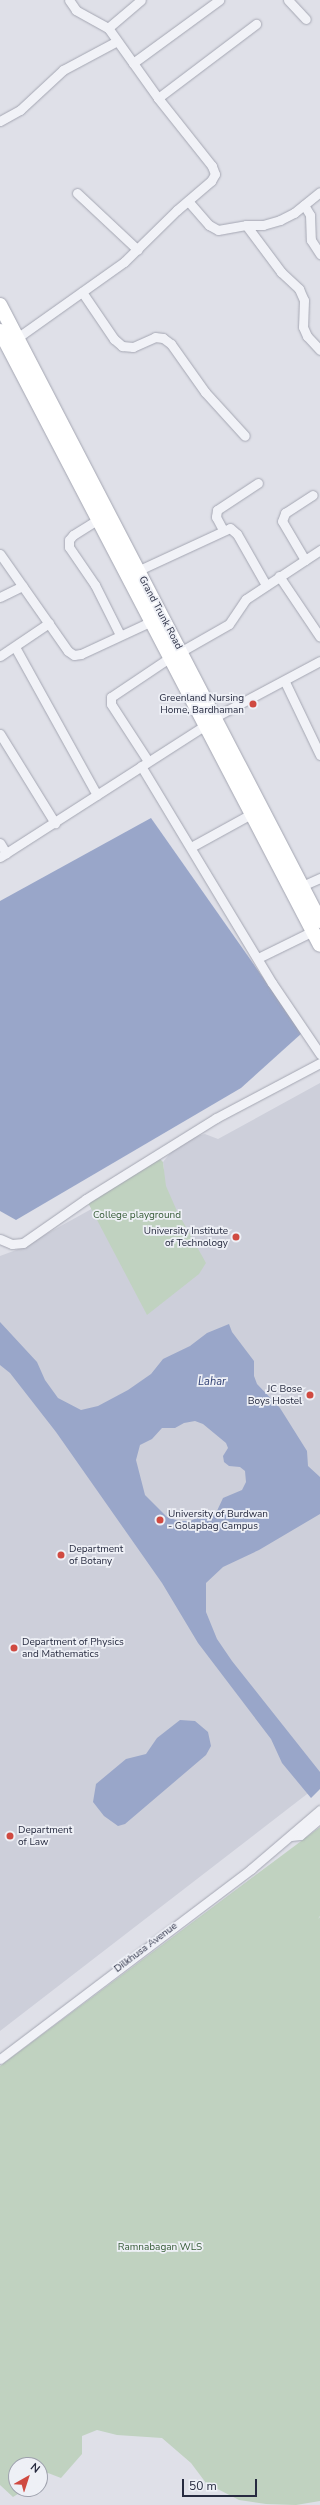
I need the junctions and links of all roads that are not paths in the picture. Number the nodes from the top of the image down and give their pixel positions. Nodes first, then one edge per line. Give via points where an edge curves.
1 (69, 0) edge
2 (141, 0) edge
3 (219, 0) edge
4 (288, 0) edge
5 (306, 19) dead end
6 (256, 24) dead end
7 (108, 28) junction
8 (117, 41) junction
9 (132, 63) junction
10 (158, 98) junction
11 (0, 121) edge
12 (320, 192) edge
13 (77, 193) dead end
14 (188, 201) junction
15 (304, 205) junction
16 (246, 224) junction
17 (138, 250) junction
18 (320, 254) edge
19 (82, 292) junction
20 (0, 305) edge
21 (0, 331) edge
22 (17, 338) junction
23 (320, 350) edge
24 (245, 436) dead end
25 (258, 483) dead end
26 (313, 495) dead end
27 (97, 520) junction
28 (223, 530) junction
29 (320, 550) edge
30 (0, 554) edge
31 (305, 560) junction
32 (137, 571) junction
33 (279, 576) junction
34 (266, 585) junction
35 (23, 586) junction
36 (0, 597) edge
37 (150, 622) junction
38 (49, 623) junction
39 (120, 635) junction
40 (320, 637) edge
41 (15, 647) junction
42 (174, 655) junction
43 (0, 656) edge
44 (320, 661) edge
45 (285, 682) junction
46 (209, 722) junction
47 (0, 734) edge
48 (320, 755) edge
49 (144, 763) junction
50 (97, 795) junction
51 (251, 814) junction
52 (55, 823) junction
53 (0, 843) edge
54 (191, 847) junction
55 (3, 855) edge
56 (320, 878) edge
57 (302, 886) junction
58 (316, 926) edge
59 (320, 944) edge
60 (258, 958) junction
61 (320, 1054) edge
62 (320, 1063) edge
63 (0, 1239) edge
64 (320, 1810) edge
65 (320, 1818) edge
66 (291, 1836) junction
67 (0, 2060) edge

1 - 7 street via 76,10
2 - 7 street
3 - 9 street
4 - 5 street
6 - 10 street
7 - 8 street
8 - 9 street
8 - 11 street via 63,70 20,110
9 - 10 street
10 - 14 street via 213,170 211,181
12 - 15 street
13 - 17 street
14 - 16 street via 209,225 218,230
14 - 17 street
15 - 16 street via 280,220 263,225
15 - 18 street via 310,215 311,240
16 - 23 street via 281,272 299,290 304,300 303,327 307,336
17 - 19 street
19 - 22 street
19 - 24 street via 114,339 122,346 133,347 155,337 163,338 171,344 205,392
20 - 22 main road, Grand Trunk Road
21 - 27 main road, Grand Trunk Road
22 - 32 main road, Grand Trunk Road
25 - 28 street via 217,510 216,517
26 - 31 street via 285,513 282,521
27 - 37 main road, Grand Trunk Road
27 - 39 street via 73,535 69,540 69,547 96,585
28 - 32 street
28 - 34 street via 230,528 238,534
29 - 31 street
30 - 35 street
31 - 33 street
32 - 42 main road, Grand Trunk Road
33 - 34 street
33 - 40 street
34 - 42 street via 246,599 229,624
35 - 36 street
35 - 38 street
37 - 39 street
37 - 42 main road, Grand Trunk Road
38 - 39 street via 68,651 74,654 81,654
38 - 41 street
41 - 43 street
41 - 50 street
42 - 46 main road, Grand Trunk Road
42 - 49 street via 111,697 111,704
44 - 45 street
45 - 46 street
45 - 48 street
46 - 49 street
46 - 51 main road, Grand Trunk Road
46 - 57 main road, Grand Trunk Road
47 - 52 street
49 - 50 street
49 - 54 street
50 - 52 street
51 - 54 street
51 - 58 main road, Grand Trunk Road
52 - 55 street
53 - 55 street
54 - 60 street
56 - 57 street
57 - 58 main road, Grand Trunk Road
58 - 59 main road, Grand Trunk Road
58 - 60 street
60 - 61 street
62 - 63 street via 216,1118 86,1199 23,1243 12,1244
64 - 66 street, Dilkhusa Avenue
65 - 66 street, Dilkhusa Avenue via 300,1835
66 - 67 street, Dilkhusa Avenue

